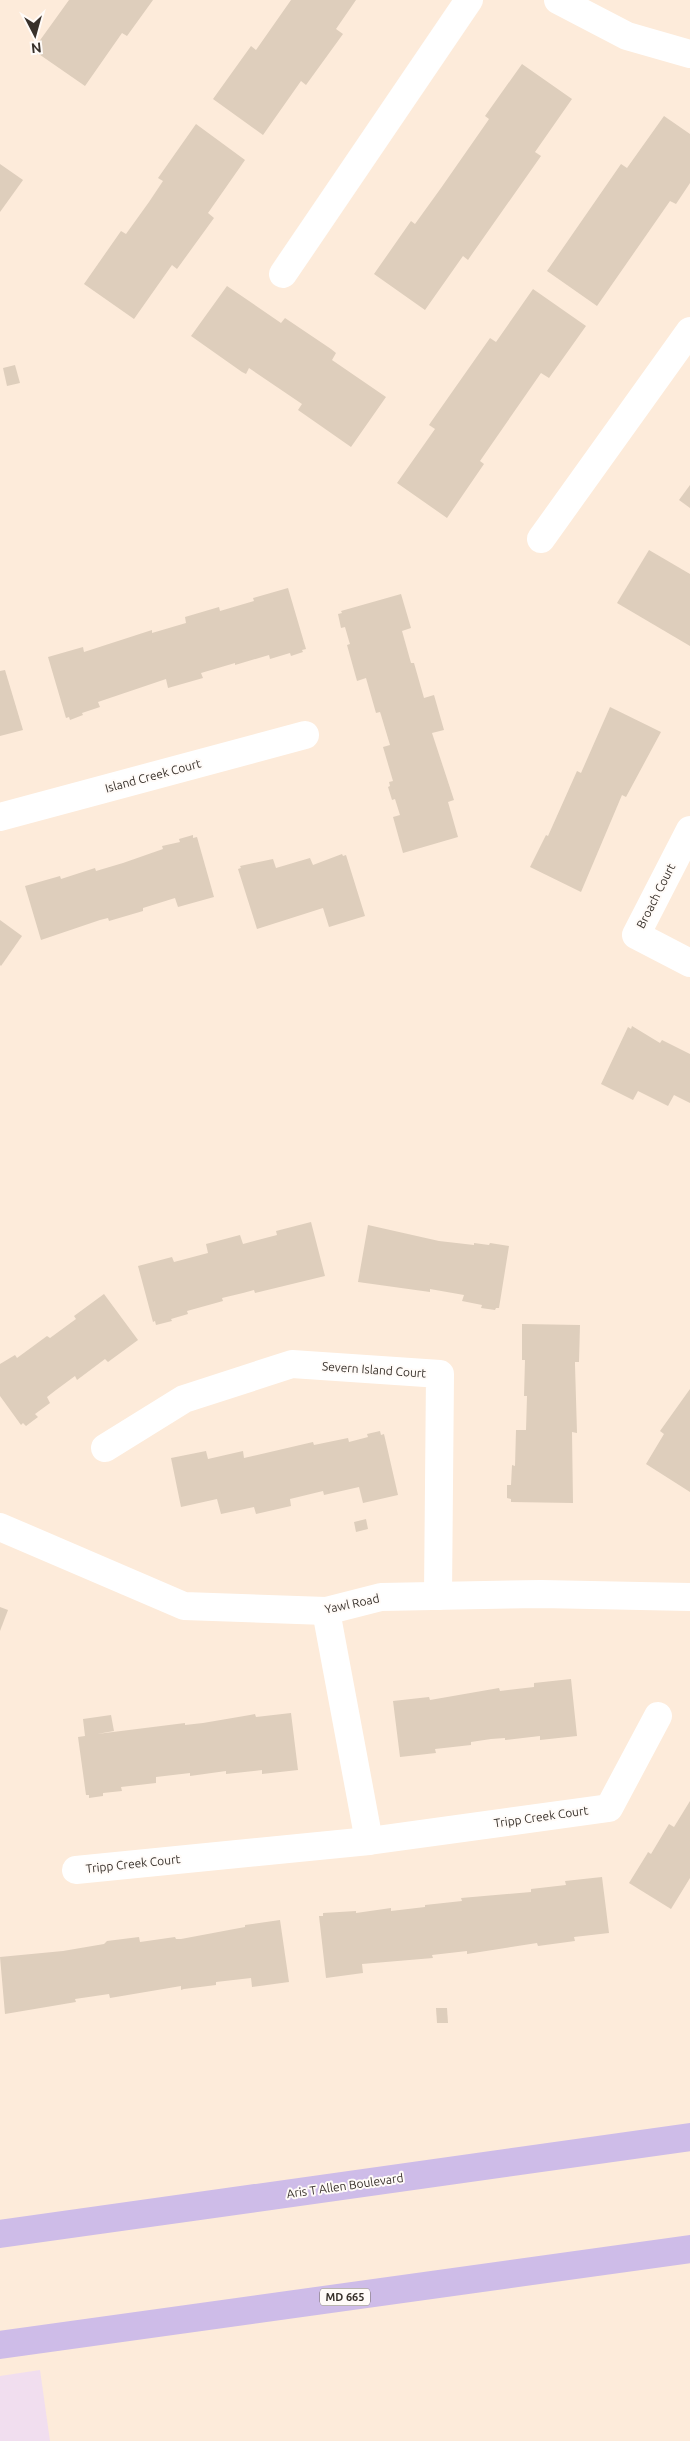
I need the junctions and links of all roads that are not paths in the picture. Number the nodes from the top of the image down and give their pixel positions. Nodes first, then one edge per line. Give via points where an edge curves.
1 (470, 0) edge
2 (558, 0) edge
3 (690, 54) edge
4 (283, 274) dead end
5 (690, 331) edge
6 (541, 539) dead end
7 (306, 735) dead end
8 (0, 818) edge
9 (690, 830) edge
10 (690, 963) edge
11 (105, 1448) dead end
12 (0, 1527) edge
13 (438, 1596) junction
14 (690, 1597) edge
15 (326, 1611) junction
16 (658, 1716) dead end
17 (369, 1841) junction
18 (76, 1870) dead end
19 (690, 2137) edge
20 (0, 2234) edge
21 (690, 2249) edge
22 (0, 2345) edge

1 - 4 street
2 - 3 street via 626,36
5 - 6 street
7 - 8 street, Island Creek Court
9 - 10 street, Broach Court via 636,935
11 - 13 street, Severn Island Court via 184,1399 292,1364 440,1374
12 - 15 street, Yawl Road via 184,1606
13 - 14 street, Yawl Road
13 - 15 street, Yawl Road via 381,1597
15 - 17 street
16 - 17 street, Tripp Creek Court via 610,1808
17 - 18 street, Tripp Creek Court
19 - 20 main road, Aris T Allen Boulevard
21 - 22 main road, MD 665

